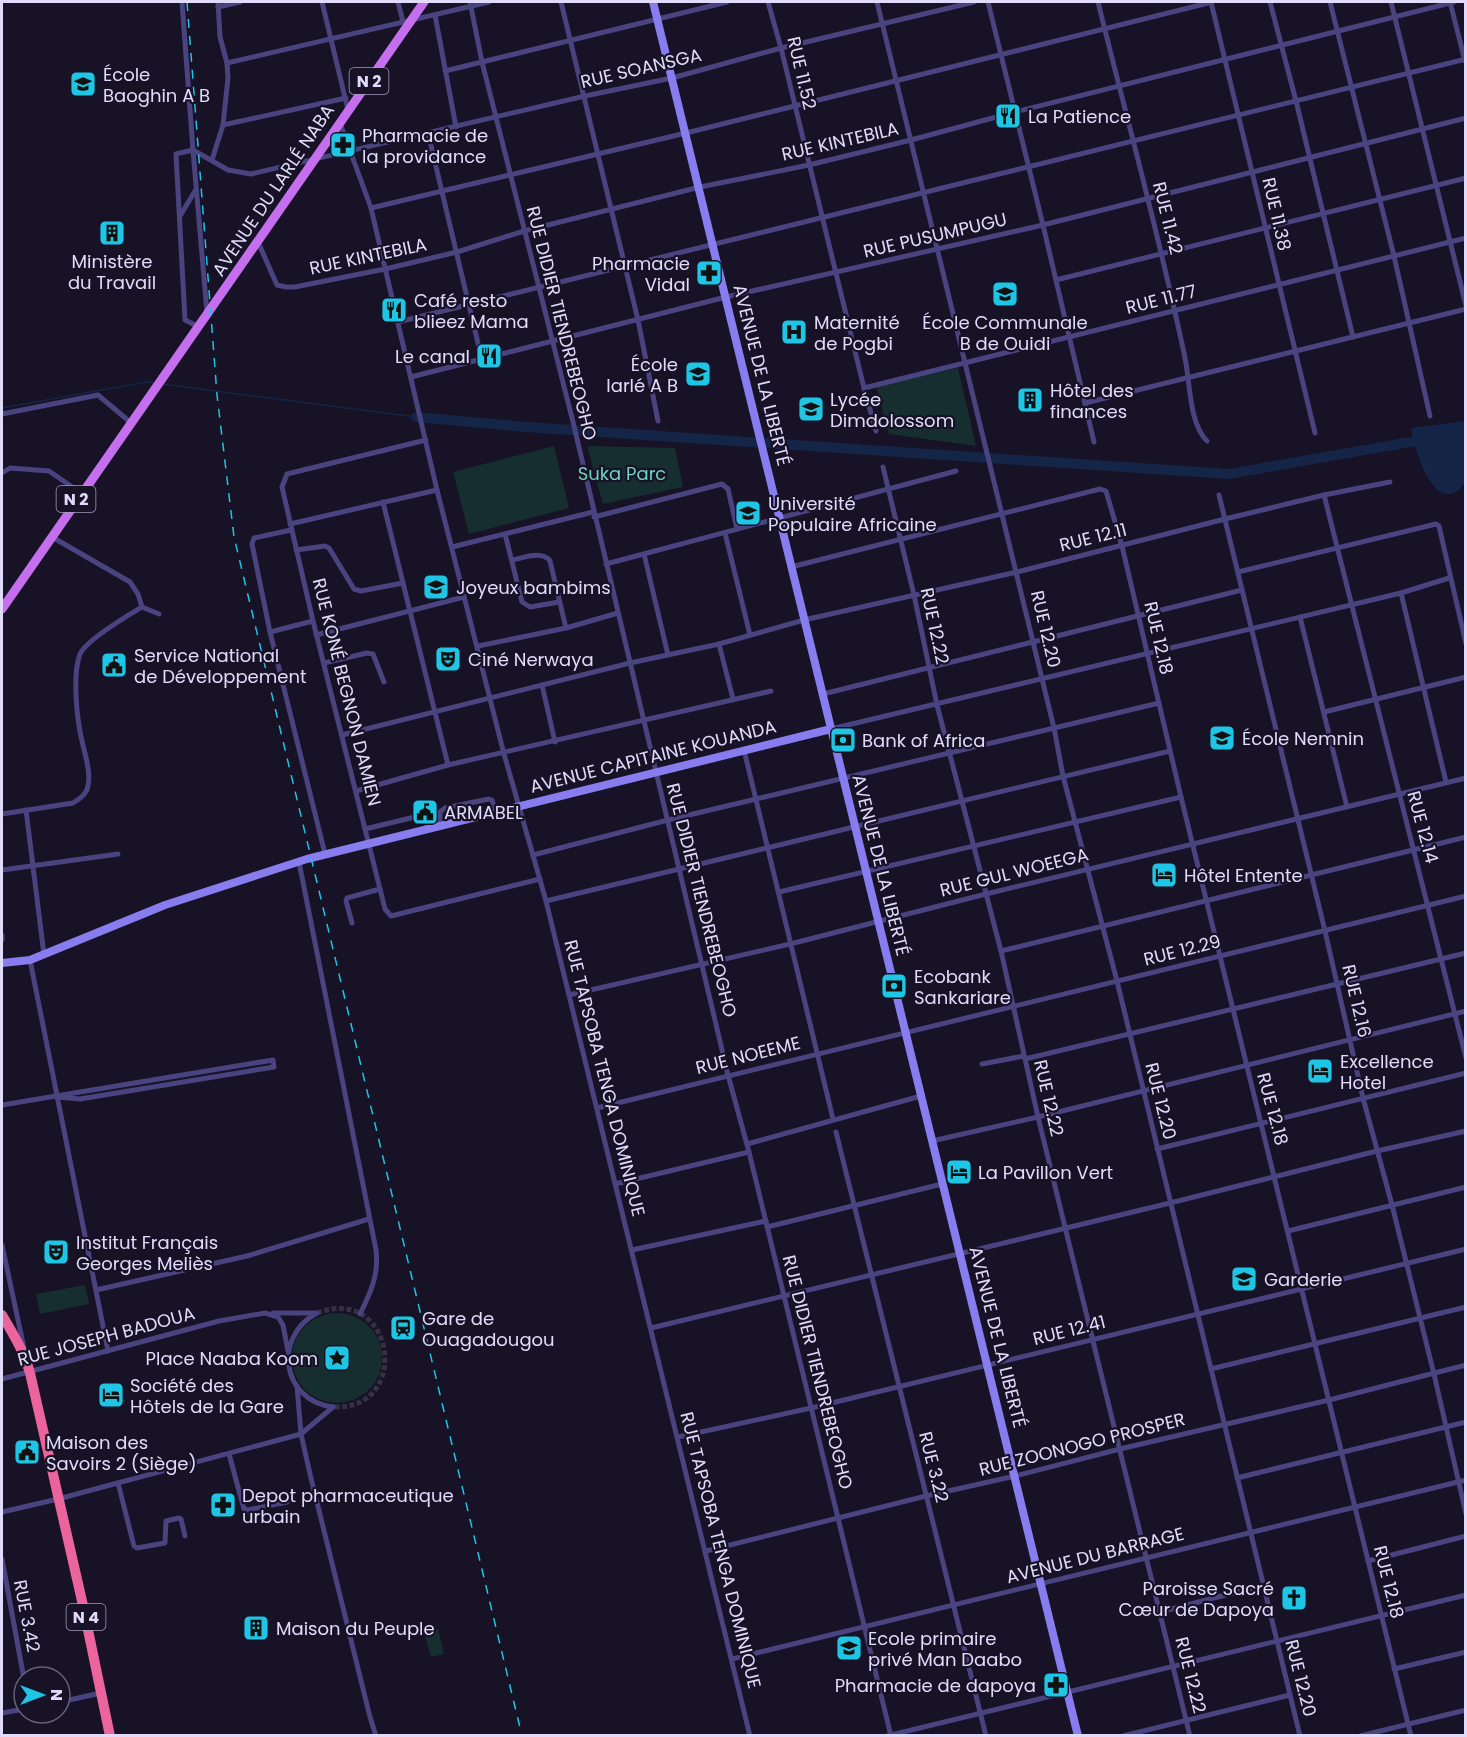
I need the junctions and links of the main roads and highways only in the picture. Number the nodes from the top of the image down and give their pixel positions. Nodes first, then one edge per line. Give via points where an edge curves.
1 (424, 2) edge
2 (653, 2) edge
3 (2, 609) edge
4 (831, 729) junction
5 (2, 963) edge
6 (2, 1315) edge
7 (111, 1736) edge
8 (1078, 1736) edge

1 - 3 main road, AVENUE DU LARLÉ NABA / N 2 via 407,21
2 - 4 main road, AVENUE DE LA LIBERTÉ
4 - 5 main road, AVENUE CAPITAINE KOUANDA via 299,861 165,905 30,960
4 - 8 main road, AVENUE DE LA LIBERTÉ
6 - 7 highway, N 4 via 30,1372

